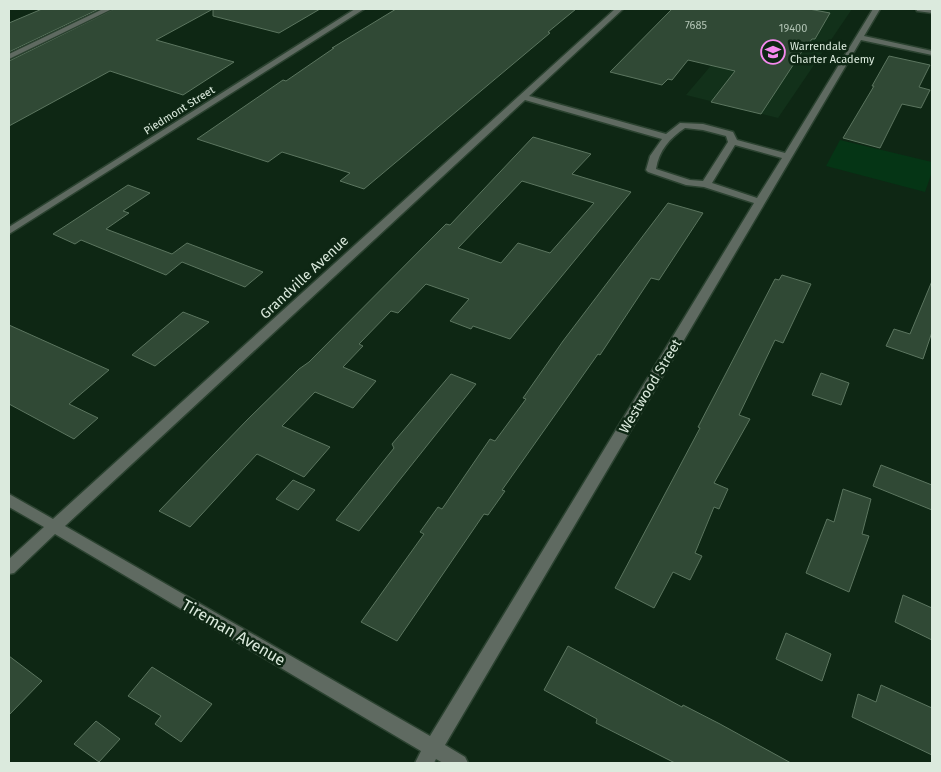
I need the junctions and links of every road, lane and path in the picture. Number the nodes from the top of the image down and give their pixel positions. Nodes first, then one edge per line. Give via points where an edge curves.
1 (108, 9) edge
2 (360, 9) edge
3 (619, 9) edge
4 (876, 9) edge
5 (920, 9) edge
6 (932, 11) edge
7 (859, 37) junction
8 (932, 53) edge
9 (9, 57) edge
10 (523, 97) junction
11 (666, 137) junction
12 (733, 142) junction
13 (787, 157) junction
14 (706, 184) junction
15 (760, 202) junction
16 (9, 231) edge
17 (9, 500) edge
18 (54, 526) junction
19 (9, 568) edge
20 (429, 756) edge
21 (459, 763) edge

1 - 9 street
2 - 16 street, Piedmont Street
3 - 10 street, Grandville Avenue
4 - 7 street, Westwood Street
5 - 6 street
7 - 8 street
7 - 13 street, Westwood Street
10 - 11 street
10 - 18 street, Grandville Avenue
11 - 12 street via 683,125 730,134
11 - 14 street via 652,160 651,170 689,183
12 - 13 street
12 - 14 street
13 - 15 street, Westwood Street
14 - 15 street
15 - 20 street, Westwood Street
17 - 18 street, Tireman Avenue
18 - 19 street, Grandville Avenue
18 - 20 street, Tireman Avenue
20 - 21 street, Tireman Avenue

